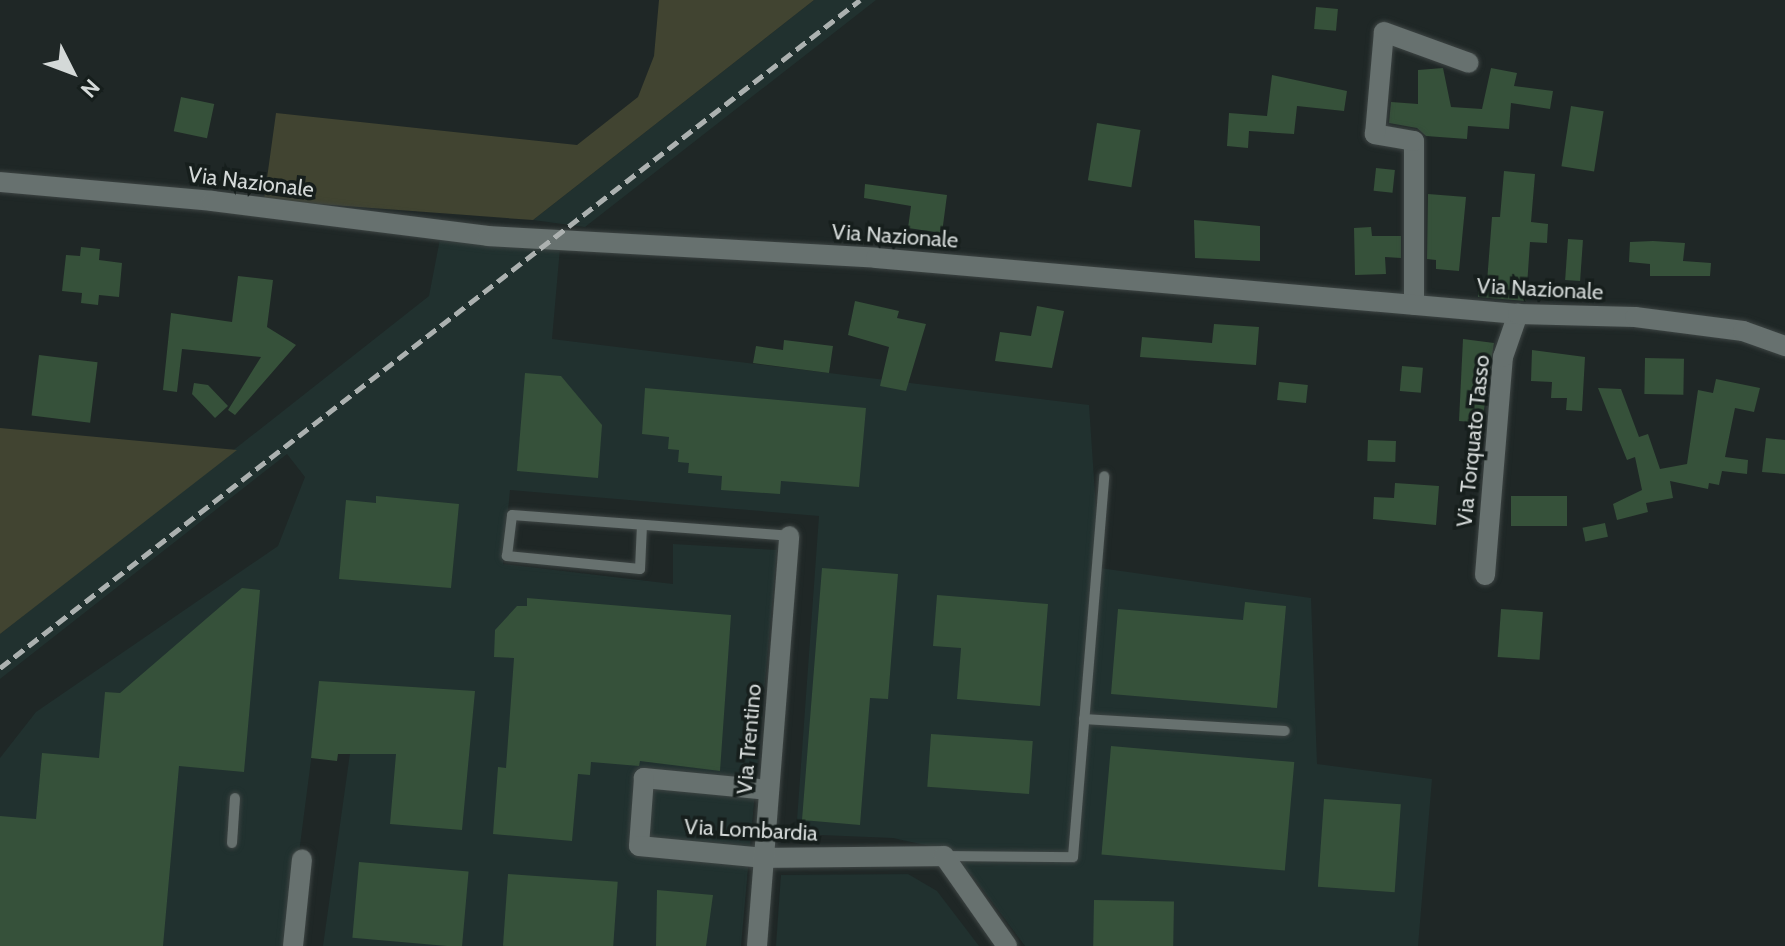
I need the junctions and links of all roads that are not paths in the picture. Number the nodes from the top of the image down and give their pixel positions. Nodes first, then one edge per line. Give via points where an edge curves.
1 (1469, 63) dead end
2 (0, 182) edge
3 (1414, 305) junction
4 (1518, 314) junction
5 (1785, 346) edge
6 (1104, 476) dead end
7 (642, 525) junction
8 (789, 536) joint
9 (1485, 575) dead end
10 (1084, 719) junction
11 (1285, 731) dead end
12 (769, 790) junction
13 (235, 798) dead end
14 (232, 843) dead end
15 (944, 856) junction
16 (764, 858) junction
17 (302, 859) dead end
18 (293, 946) edge
19 (757, 946) edge
20 (1007, 946) edge

1 - 3 street via 1384,32 1375,134 1414,141
2 - 3 street, Via Nazionale via 212,201 488,236 876,258
3 - 4 street, Via Nazionale
4 - 5 street, Via Nazionale via 1635,317 1743,331
4 - 9 street, Via Torquato Tasso via 1503,357
6 - 10 lane
7 - 7 lane via 512,515 507,556 640,569
7 - 8 lane
8 - 12 street, Via Trentino
10 - 11 lane
10 - 15 lane via 1073,857
12 - 16 street, Via Trentino
12 - 16 street, Via Lombardia via 644,778 639,846
13 - 14 lane
15 - 16 street, Via Lombardia
15 - 20 street
16 - 19 street, Via Trentino
17 - 18 street

